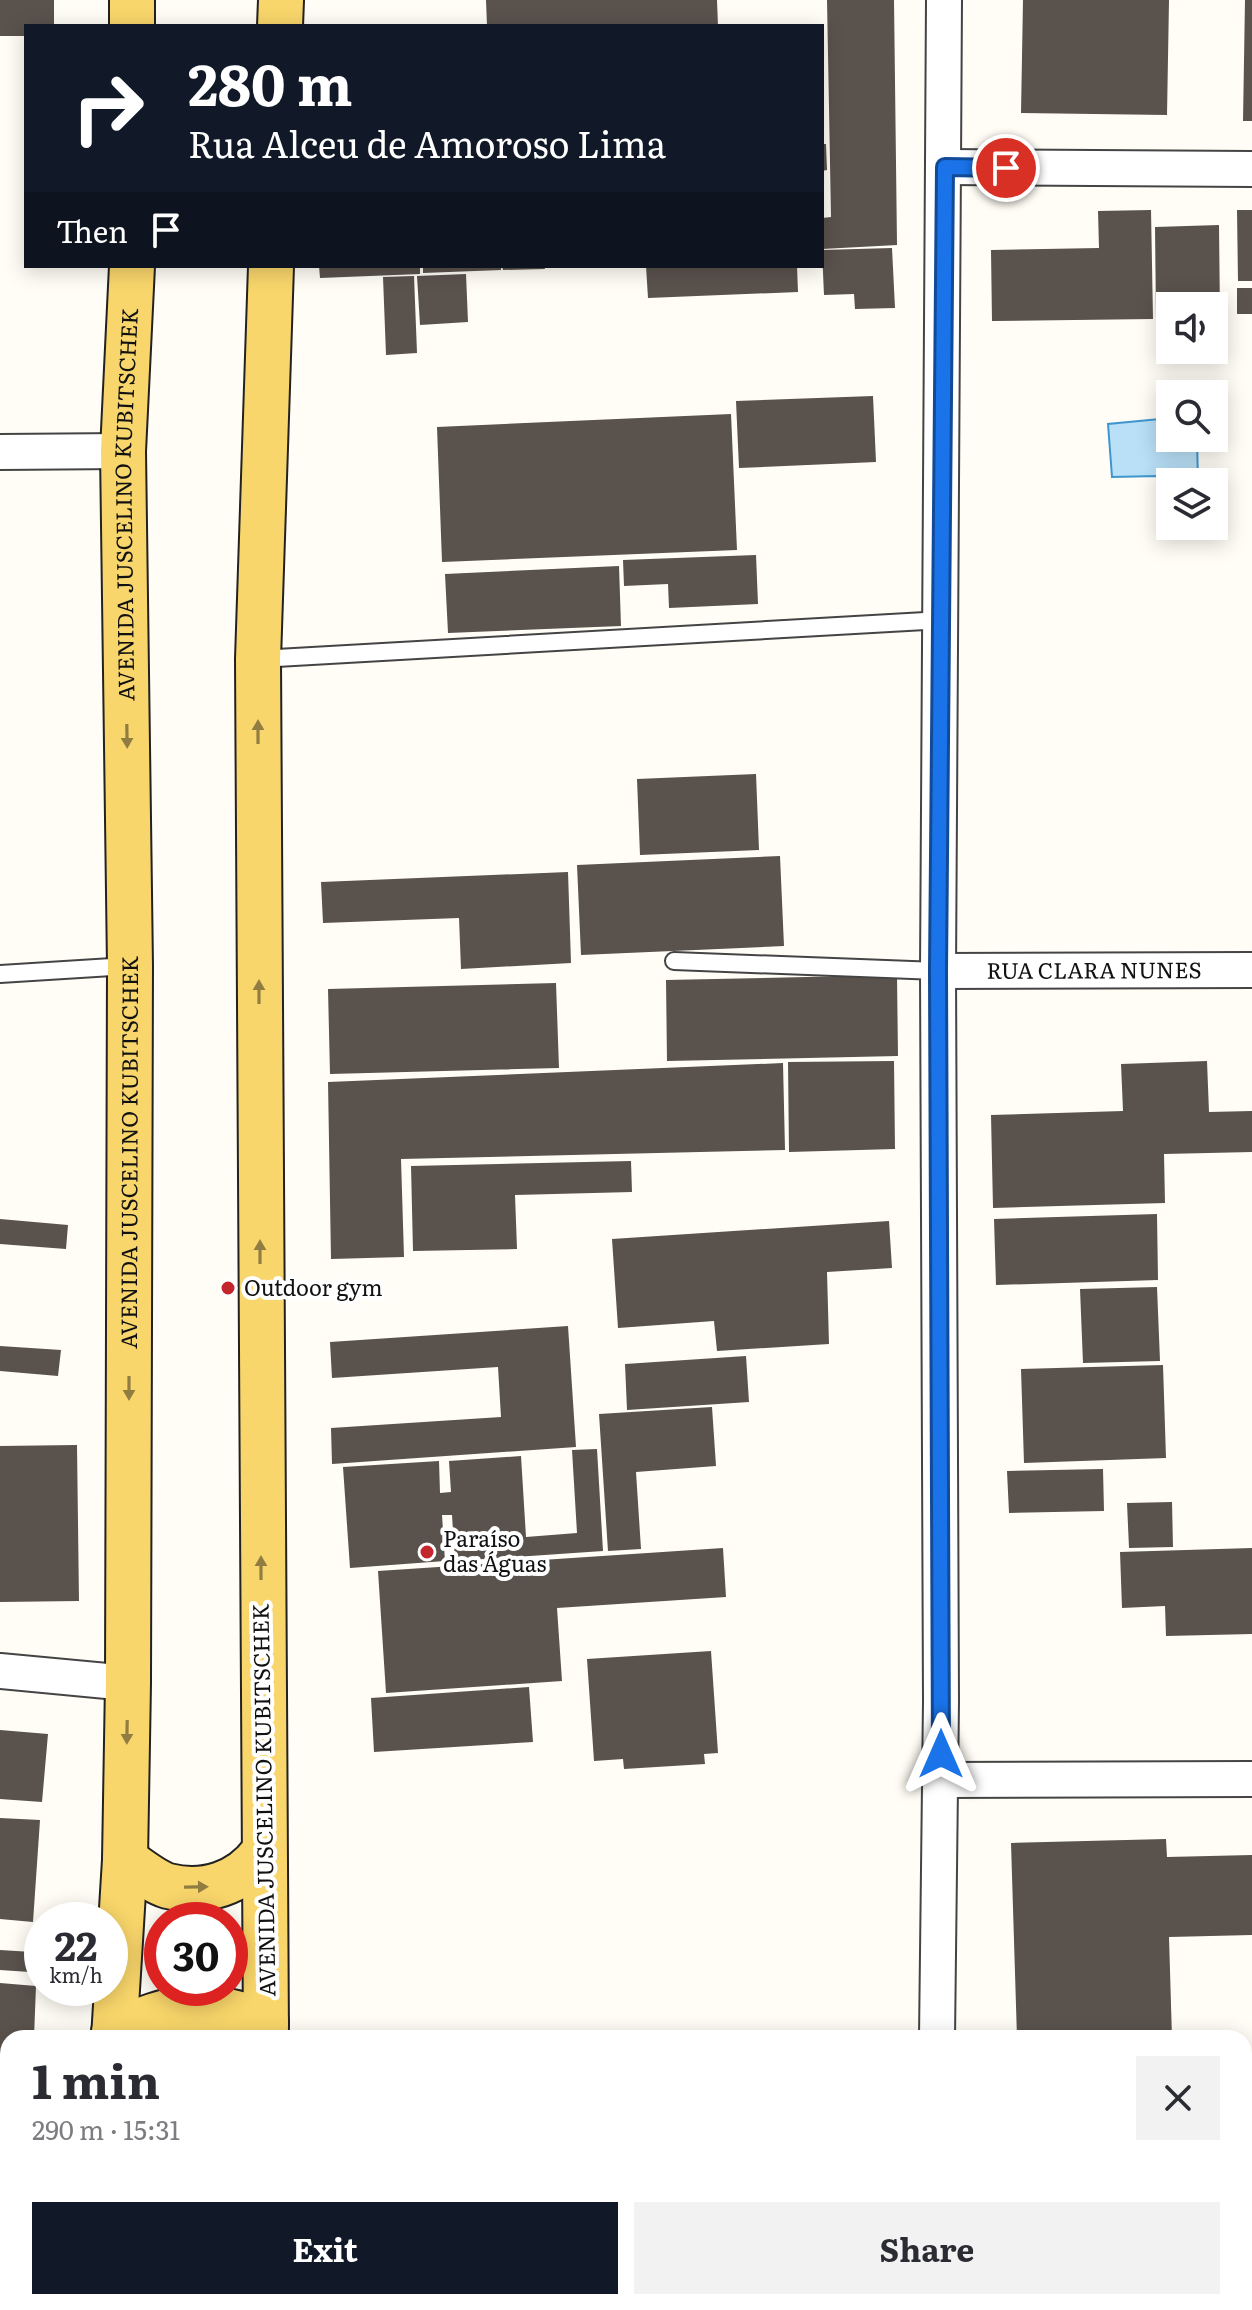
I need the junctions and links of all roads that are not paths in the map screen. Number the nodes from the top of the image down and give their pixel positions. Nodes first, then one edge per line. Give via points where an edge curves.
1 (132, 0) edge
2 (281, 0) edge
3 (944, 0) edge
4 (132, 24) edge
5 (280, 24) edge
6 (945, 167) junction
7 (1252, 169) edge
8 (132, 268) edge
9 (271, 268) edge
10 (123, 451) junction
11 (0, 452) edge
12 (943, 620) junction
13 (258, 659) junction
14 (674, 961) dead end
15 (130, 966) junction
16 (1252, 970) edge
17 (938, 971) junction
18 (0, 974) edge
19 (0, 1671) edge
20 (128, 1683) junction
21 (1252, 1779) edge
22 (940, 1780) junction
23 (262, 1854) junction
24 (125, 1860) junction
25 (114, 2030) edge
26 (123, 2030) edge
27 (266, 2030) edge
28 (937, 2030) edge

1 - 4 main road
2 - 5 main road
3 - 6 street
6 - 7 street
6 - 12 street
8 - 10 main road, AVENIDA JUSCELINO KUBITSCHEK
9 - 13 main road, AVENIDA JUSCELINO KUBITSCHEK
10 - 11 street
10 -> 15 main road, AVENIDA JUSCELINO KUBITSCHEK
12 - 13 lane
12 - 17 street
23 -> 13 main road, AVENIDA JUSCELINO KUBITSCHEK
14 - 17 lane
15 - 18 lane
15 -> 20 main road, AVENIDA JUSCELINO KUBITSCHEK
16 - 17 street, RUA CLARA NUNES
17 - 22 street
19 - 20 street
20 -> 24 main road, AVENIDA JUSCELINO KUBITSCHEK
21 - 22 street
22 - 28 street
24 -> 23 main road via 166,1886 201,1889 248,1872
23 - 27 main road, AVENIDA JUSCELINO KUBITSCHEK
24 - 25 main road, AVENIDA JUSCELINO KUBITSCHEK
26 - 27 main road via 157,2012 225,2007

